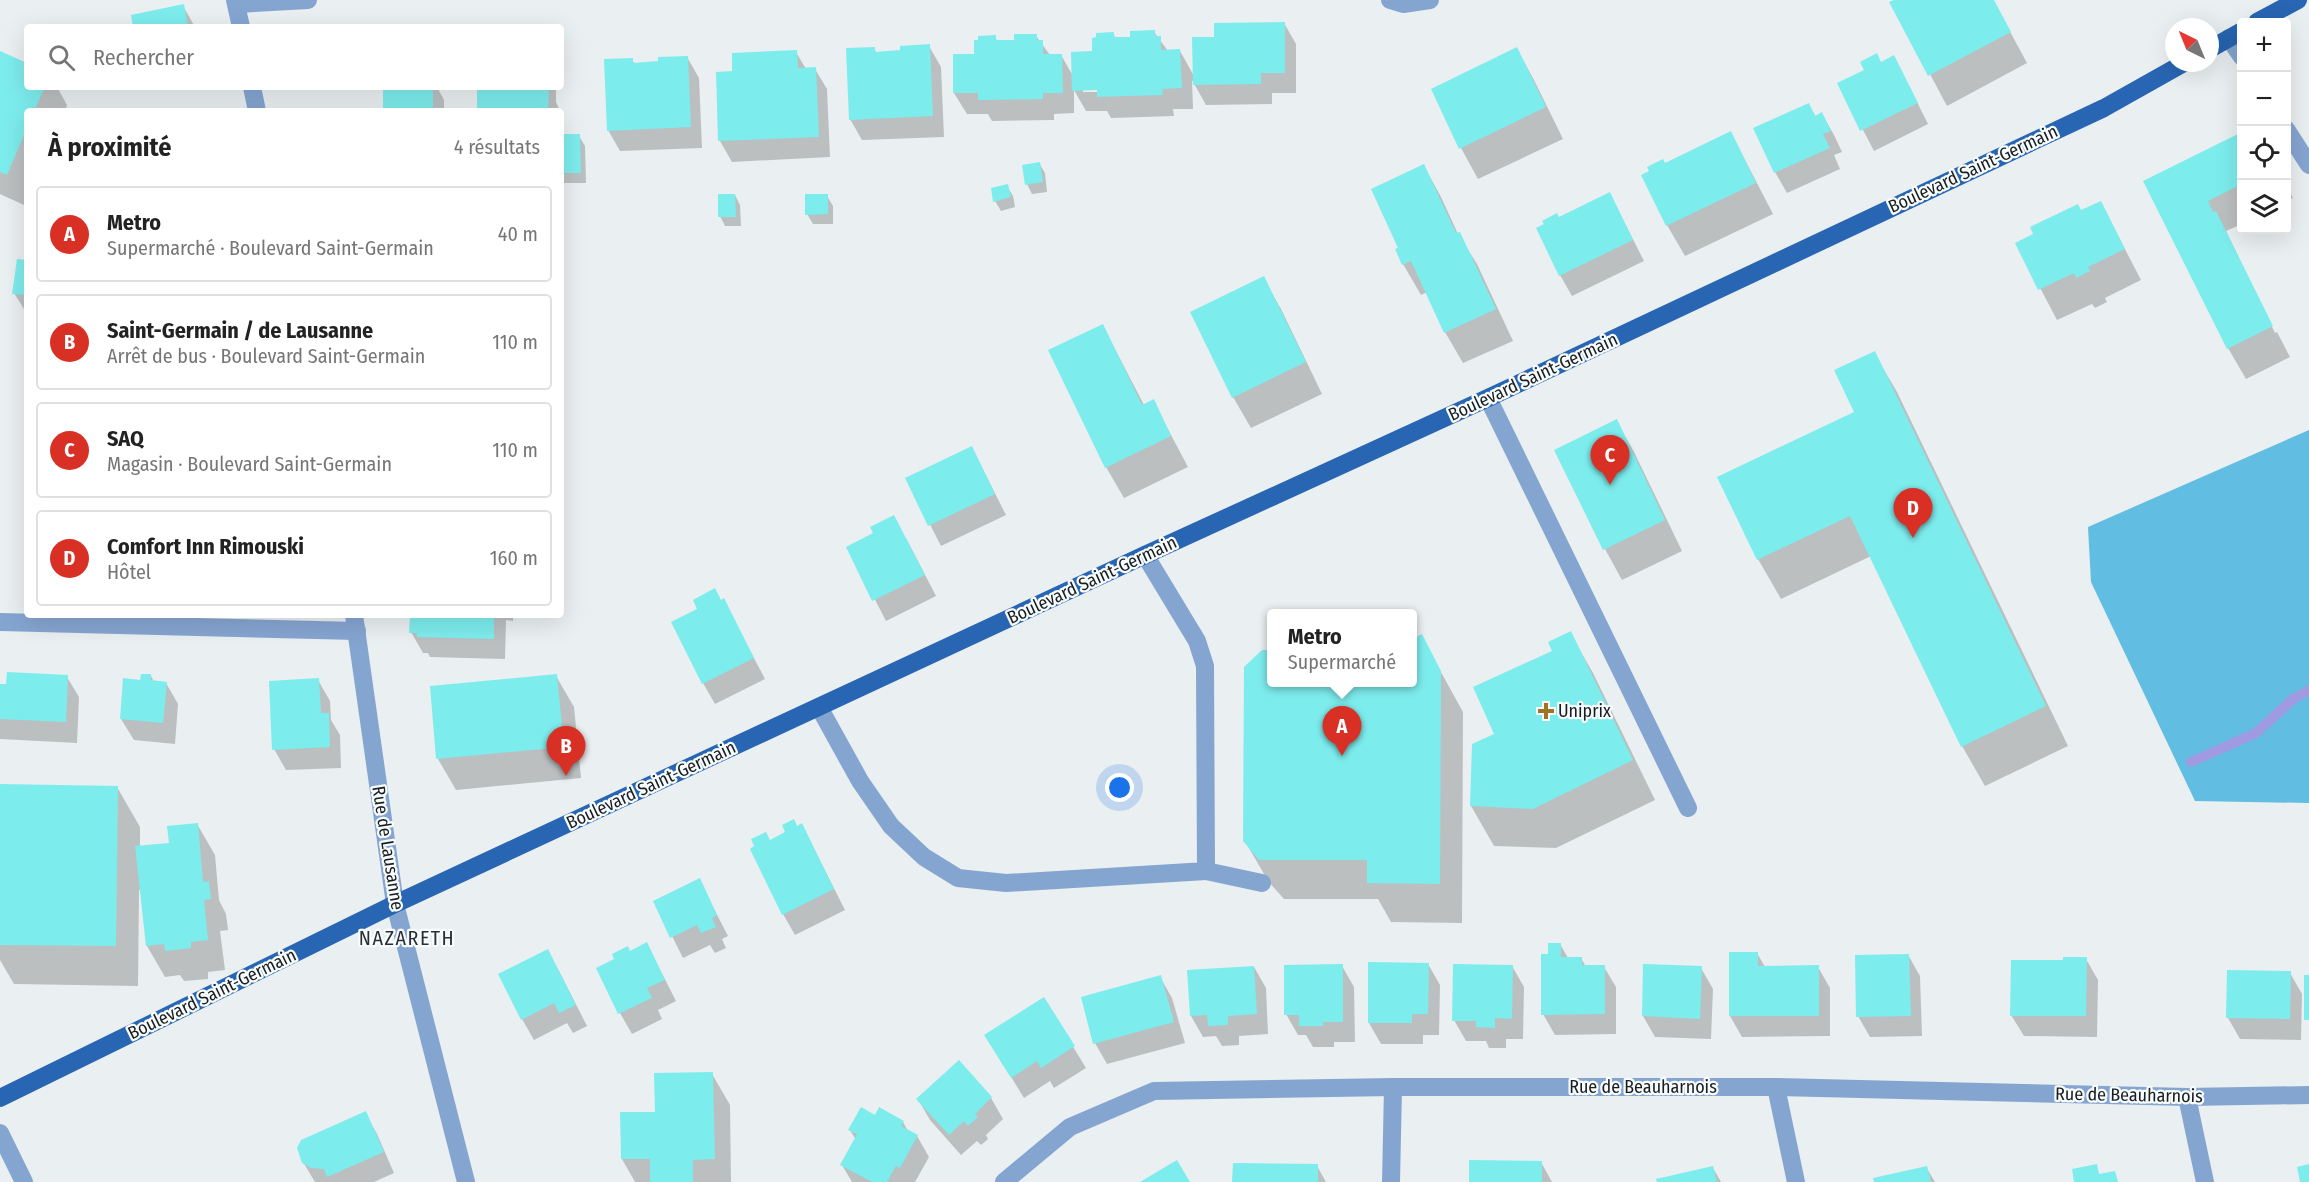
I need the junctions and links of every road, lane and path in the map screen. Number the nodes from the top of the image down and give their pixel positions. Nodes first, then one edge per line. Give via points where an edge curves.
1 (308, 0) edge
2 (1390, 0) edge
3 (1430, 0) edge
4 (2298, 0) edge
5 (236, 2) edge
6 (2264, 18) edge
7 (240, 24) edge
8 (2235, 35) edge
9 (2219, 44) edge
10 (2168, 72) edge
11 (253, 90) edge
12 (256, 108) edge
13 (2291, 137) edge
14 (2309, 165) edge
15 (1488, 398) junction
16 (1145, 555) junction
17 (0, 622) edge
18 (356, 623) edge
19 (819, 707) junction
20 (1688, 808) dead end
21 (1206, 872) junction
22 (1262, 883) dead end
23 (395, 904) junction
24 (1393, 1087) junction
25 (1776, 1087) junction
26 (2309, 1095) edge
27 (2187, 1096) junction
28 (0, 1098) edge
29 (0, 1133) edge
30 (24, 1182) edge
31 (466, 1182) edge
32 (1004, 1182) edge
33 (1391, 1182) edge
34 (1796, 1182) edge
35 (2205, 1182) edge

1 - 5 street
2 - 3 street via 1403,4
4 - 6 main road
5 - 7 street
8 - 9 main road
10 - 15 main road, Boulevard Saint-Germain via 2104,108
11 - 12 street
13 - 14 street
15 - 16 main road, Boulevard Saint-Germain
15 - 20 street
16 - 19 main road, Boulevard Saint-Germain
16 - 21 street via 1197,641 1205,666
17 - 18 street
18 - 23 street, Rue de Lausanne
19 - 21 street via 860,781 891,826 924,857 958,878 1006,882
19 - 23 main road, Boulevard Saint-Germain
21 - 22 street
23 - 28 main road, Boulevard Saint-Germain
23 - 31 street, Rue de Lausanne
24 - 25 street, Rue de Beauharnois
24 - 32 street, Rue de Beauharnois via 1154,1091 1070,1127
24 - 33 street
25 - 27 street, Rue de Beauharnois
25 - 34 street
26 - 27 street, Rue de Beauharnois
27 - 35 street
29 - 30 street

